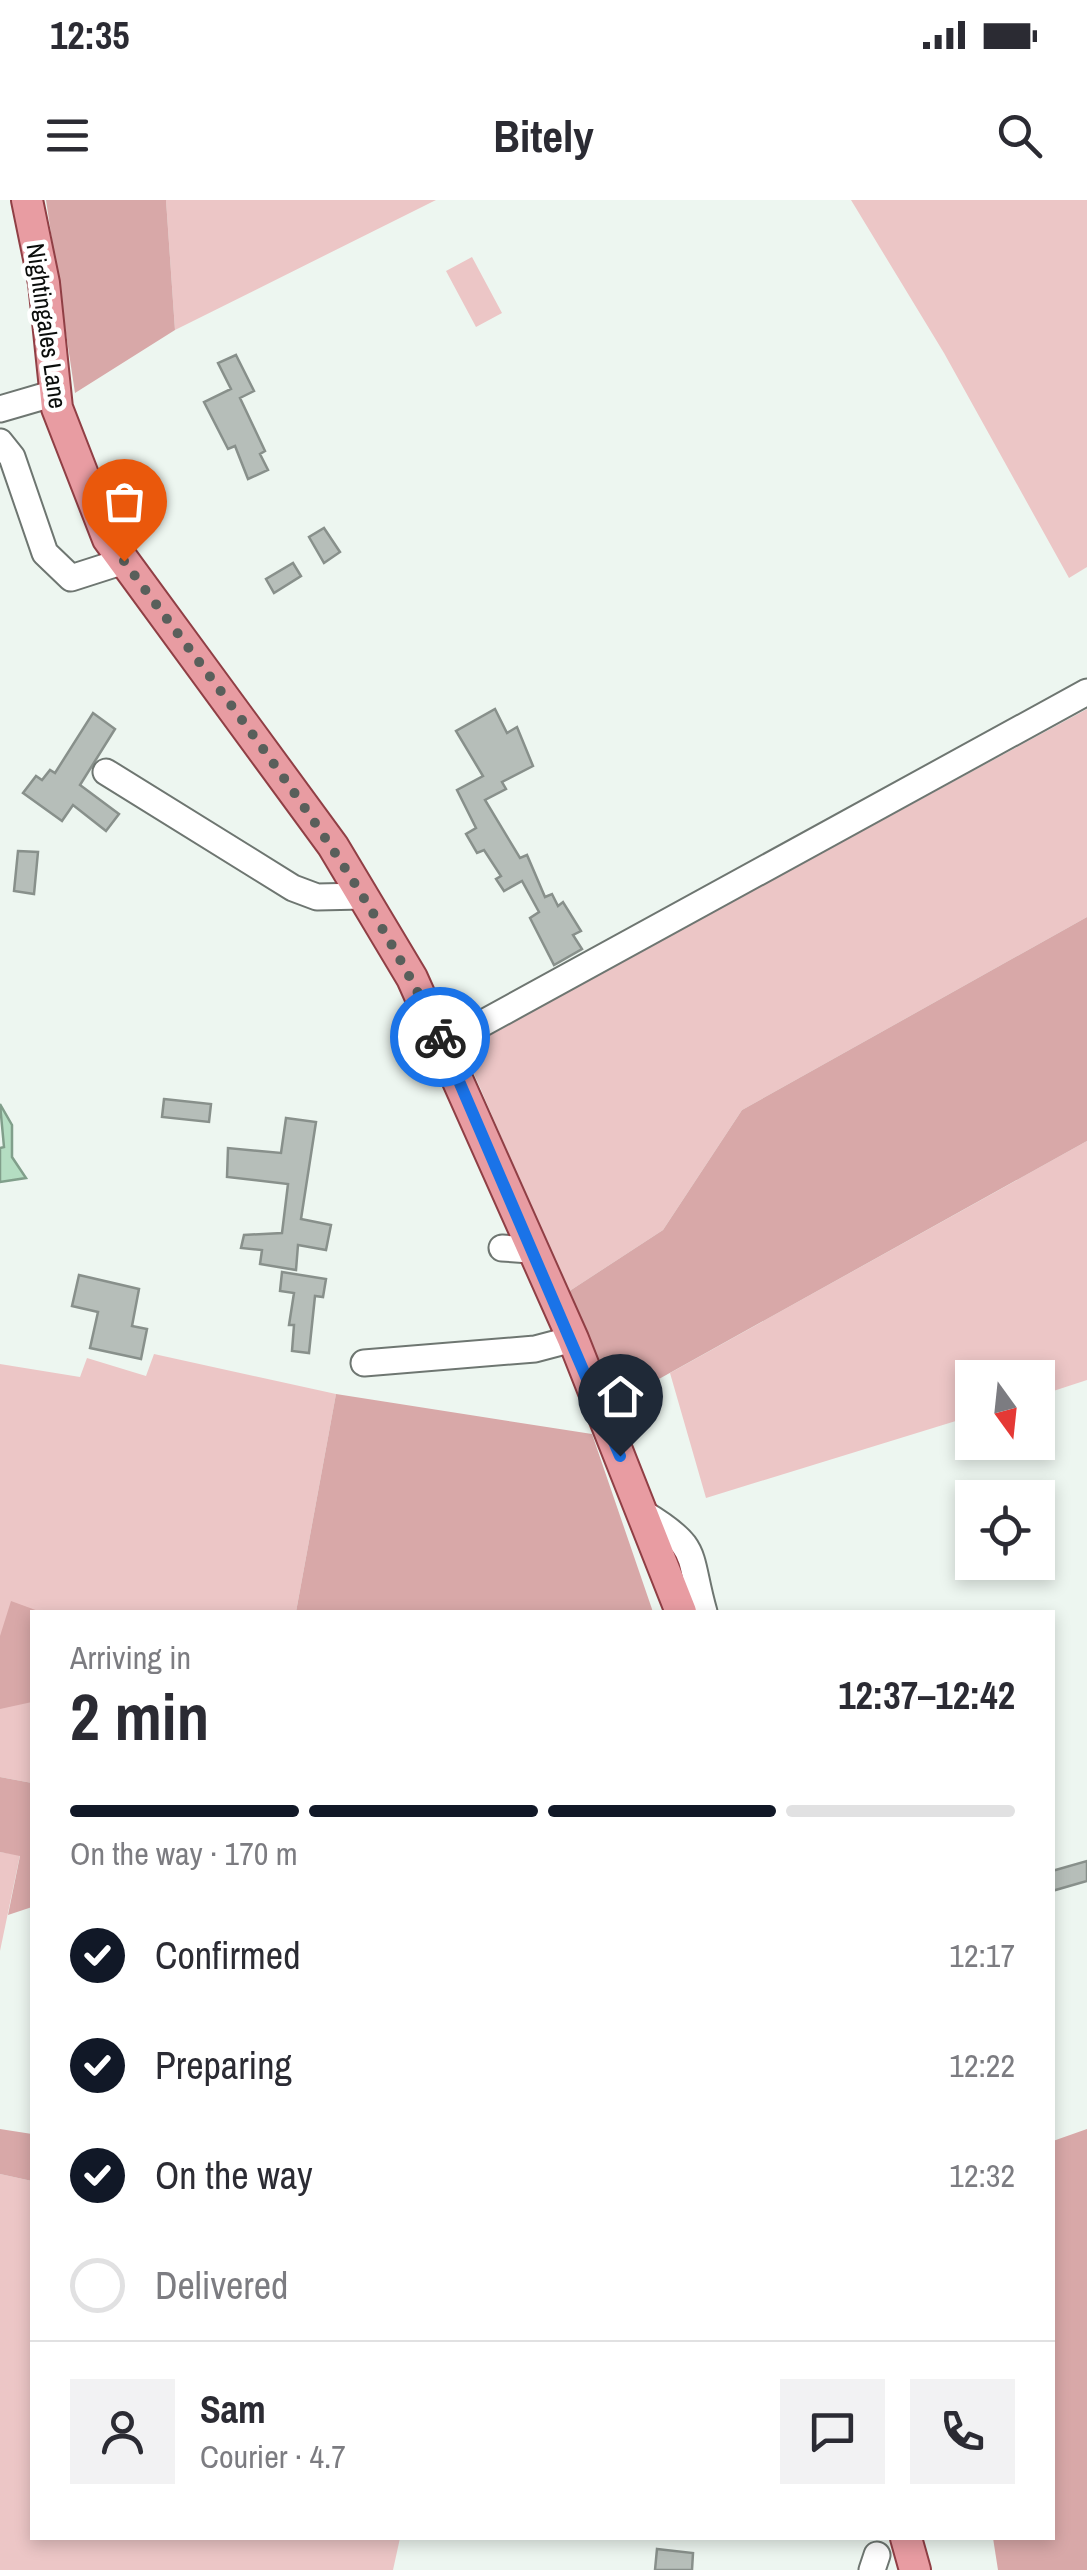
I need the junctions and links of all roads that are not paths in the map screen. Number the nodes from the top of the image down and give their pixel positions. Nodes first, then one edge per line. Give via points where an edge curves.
1 (27, 200) edge
2 (55, 392) junction
3 (0, 409) edge
4 (0, 442) edge
5 (124, 561) junction
6 (1087, 692) edge
7 (106, 772) dead end
8 (363, 896) junction
9 (444, 1045) junction
10 (574, 1339) junction
11 (364, 1362) dead end
12 (643, 1513) junction
13 (680, 1610) edge
14 (704, 1610) edge
15 (907, 2540) edge
16 (915, 2570) edge

1 - 2 main road, Nightingales Lane
2 - 3 lane
2 - 5 main road, Nightingales Lane via 108,539
4 - 5 lane via 12,457 45,553 72,578
5 - 8 main road, Nightingales Lane
6 - 9 lane
7 - 8 lane via 293,888 318,898
8 - 9 main road, Nightingales Lane
9 - 10 main road, Nightingales Lane via 516,1249
10 - 11 lane via 535,1349
10 - 12 main road, Nightingales Lane
12 - 13 main road, Nightingales Lane
12 - 14 lane via 688,1547
15 - 16 main road

